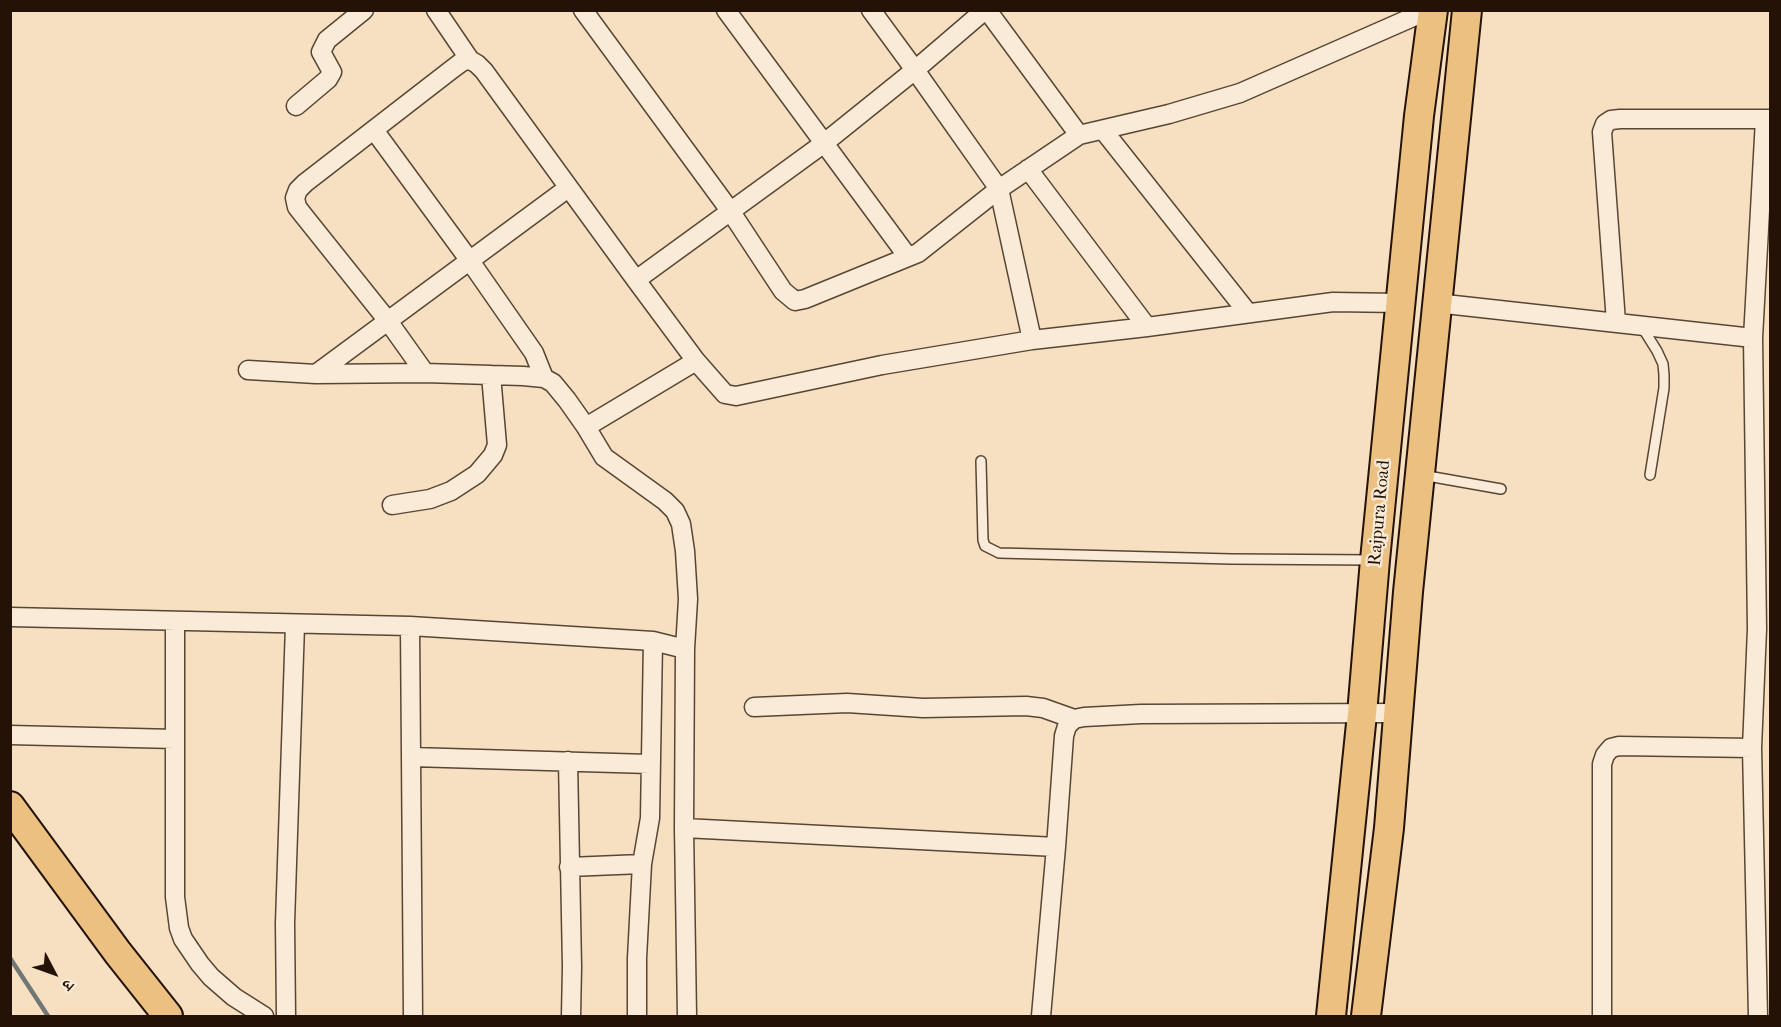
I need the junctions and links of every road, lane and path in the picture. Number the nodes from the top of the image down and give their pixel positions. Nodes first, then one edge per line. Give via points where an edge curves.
1 (364, 10) edge
2 (436, 10) edge
3 (583, 10) edge
4 (726, 10) edge
5 (871, 10) edge
6 (986, 10) edge
7 (1431, 10) edge
8 (1467, 10) edge
9 (470, 60) junction
10 (915, 70) junction
11 (296, 106) dead end
12 (1768, 119) edge
13 (374, 130) junction
14 (1103, 130) junction
15 (1079, 135) junction
16 (823, 144) junction
17 (1028, 169) junction
18 (568, 188) junction
19 (999, 189) junction
20 (731, 212) junction
21 (908, 257) junction
22 (470, 261) junction
23 (636, 280) junction
24 (1400, 303) junction
25 (1436, 303) junction
26 (1248, 313) junction
27 (388, 321) junction
28 (1616, 322) junction
29 (1641, 325) junction
30 (1147, 327) junction
31 (1752, 338) junction
32 (1032, 339) junction
33 (696, 360) junction
34 (248, 370) dead end
35 (425, 373) junction
36 (315, 374) junction
37 (491, 375) junction
38 (544, 378) junction
39 (586, 428) junction
40 (981, 461) dead end
41 (1419, 474) junction
42 (1650, 475) dead end
43 (1501, 489) dead end
44 (392, 505) dead end
45 (1376, 560) junction
46 (10, 617) edge
47 (175, 621) junction
48 (295, 625) junction
49 (410, 626) junction
50 (1764, 629) edge
51 (653, 641) junction
52 (685, 648) junction
53 (754, 707) dead end
54 (1398, 713) junction
55 (1362, 714) junction
56 (1074, 719) junction
57 (10, 735) edge
58 (175, 739) junction
59 (1752, 748) junction
60 (412, 757) junction
61 (568, 761) junction
62 (650, 764) junction
63 (10, 806) edge
64 (684, 828) junction
65 (1056, 847) junction
66 (642, 864) junction
67 (569, 867) junction
68 (168, 1017) edge
69 (264, 1017) edge
70 (286, 1017) edge
71 (413, 1017) edge
72 (571, 1017) edge
73 (638, 1017) edge
74 (687, 1017) edge
75 (1041, 1017) edge
76 (1330, 1017) edge
77 (1366, 1017) edge
78 (1602, 1017) edge
79 (1758, 1017) edge

1 - 11 street via 327,40 321,52 332,72
2 - 9 street
3 - 20 street
4 - 16 street
5 - 10 street
6 - 10 street
6 - 15 street
7 - 14 street via 1240,93
7 - 24 main road, Rajpura Road
8 - 25 main road, Rajpura Road
9 - 13 street via 451,70
9 - 18 street via 484,71
10 - 16 street
10 - 19 street
12 - 28 street via 1620,118 1605,124 1602,132
12 - 31 street
13 - 22 street
13 - 27 street via 305,183 295,198 297,207
14 - 15 street
14 - 26 street
15 - 17 street
16 - 20 street
16 - 21 street
17 - 19 street
17 - 30 street
18 - 22 street
18 - 23 street
19 - 21 street
19 - 32 street
20 - 21 street via 783,291 795,301
20 - 23 street
22 - 27 street
22 - 38 street via 534,353
23 - 33 street
24 - 26 street via 1333,302
24 - 45 main road, Rajpura Road
25 - 28 street
25 - 41 main road, Rajpura Road
26 - 30 street
27 - 35 street
27 - 36 street
28 - 29 street
29 - 31 street
29 - 42 lane via 1658,351 1664,375
30 - 32 street
31 - 50 street
32 - 33 street via 736,396 720,391
33 - 39 street
34 - 36 street
35 - 36 street
35 - 37 street
37 - 38 street
37 - 44 street via 497,445 488,463 451,491
38 - 39 street via 553,382
39 - 52 street via 604,457 665,501 681,524 688,599
40 - 45 lane via 983,540 985,546 999,553
41 - 43 lane
41 - 54 main road, Rajpura Road
45 - 55 main road, Rajpura Road
46 - 47 street
47 - 48 street
47 - 58 street
48 - 49 street
48 - 70 street via 285,923
49 - 51 street
49 - 60 street
50 - 59 street
51 - 52 street
51 - 62 street
52 - 64 street
53 - 56 street via 847,703 923,708 1026,706
54 - 55 street
54 - 77 main road, Rajpura Road via 1389,828
55 - 56 street via 1141,714
55 - 76 main road, Rajpura Road
56 - 65 street via 1064,736
57 - 58 street
58 - 69 street via 175,897 179,928 211,977
59 - 78 street via 1619,746 1605,755
59 - 79 street
60 - 61 street
60 - 71 street
61 - 62 street
61 - 67 street
62 - 66 street via 650,818
63 - 68 main road
64 - 65 street
64 - 74 street
65 - 75 street
66 - 67 street
66 - 73 street
67 - 72 street

